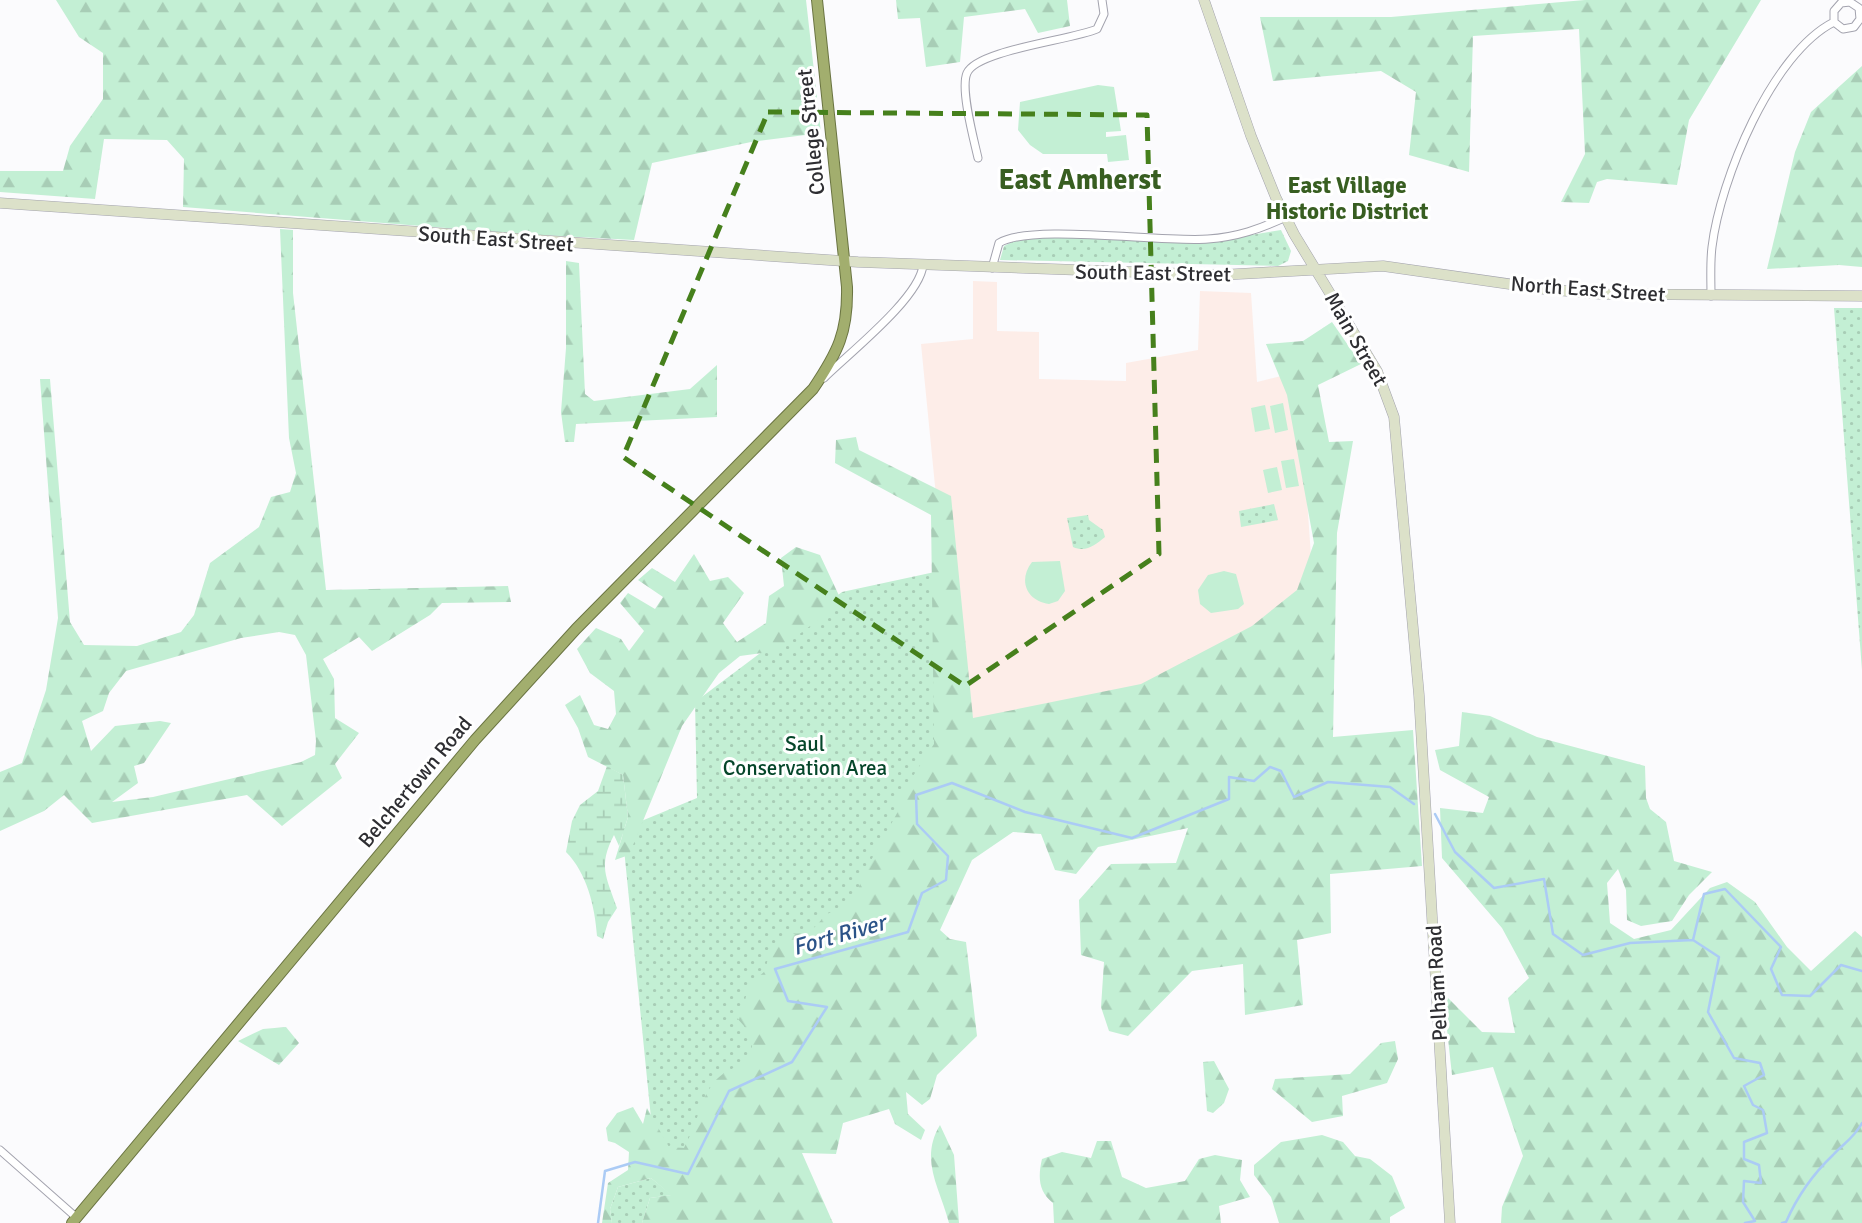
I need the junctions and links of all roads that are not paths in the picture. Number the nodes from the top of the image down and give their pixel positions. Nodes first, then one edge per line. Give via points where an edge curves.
1 (817, 0) edge
2 (1102, 0) edge
3 (1204, 0) edge
4 (1834, 22) dead end
5 (978, 158) dead end
6 (0, 203) edge
7 (1286, 217) junction
8 (844, 261) junction
9 (923, 265) junction
10 (992, 268) junction
11 (1314, 268) junction
12 (1711, 296) junction
13 (1862, 296) edge
14 (813, 389) junction
15 (1422, 743) joint
16 (0, 1150) edge
17 (74, 1221) edge
18 (1450, 1223) edge

1 - 8 highway, College Street
2 - 5 street via 1104,14 1097,29 988,58 970,68 965,82
3 - 7 main road, Main Street via 1251,136
4 - 12 street via 1811,36 1788,60 1756,113 1714,235
6 - 8 main road, South East Street
7 - 10 street, South East Street via 1251,232 1207,239 1009,237 999,243
7 - 11 main road, Main Street
8 - 9 main road, South East Street
8 - 14 highway, Belchertown Road via 845,331
9 - 10 main road, South East Street
9 - 14 street, Belchertown Road via 920,278 901,302
10 - 11 main road, South East Street via 1243,275
11 - 12 main road, North East Street via 1384,265 1544,289
11 - 15 main road, Main Street via 1377,371 1394,417
12 - 13 main road, North East Street
14 - 17 highway, Belchertown Road via 568,638 475,740
15 - 18 main road, Pelham Road
16 - 17 street

